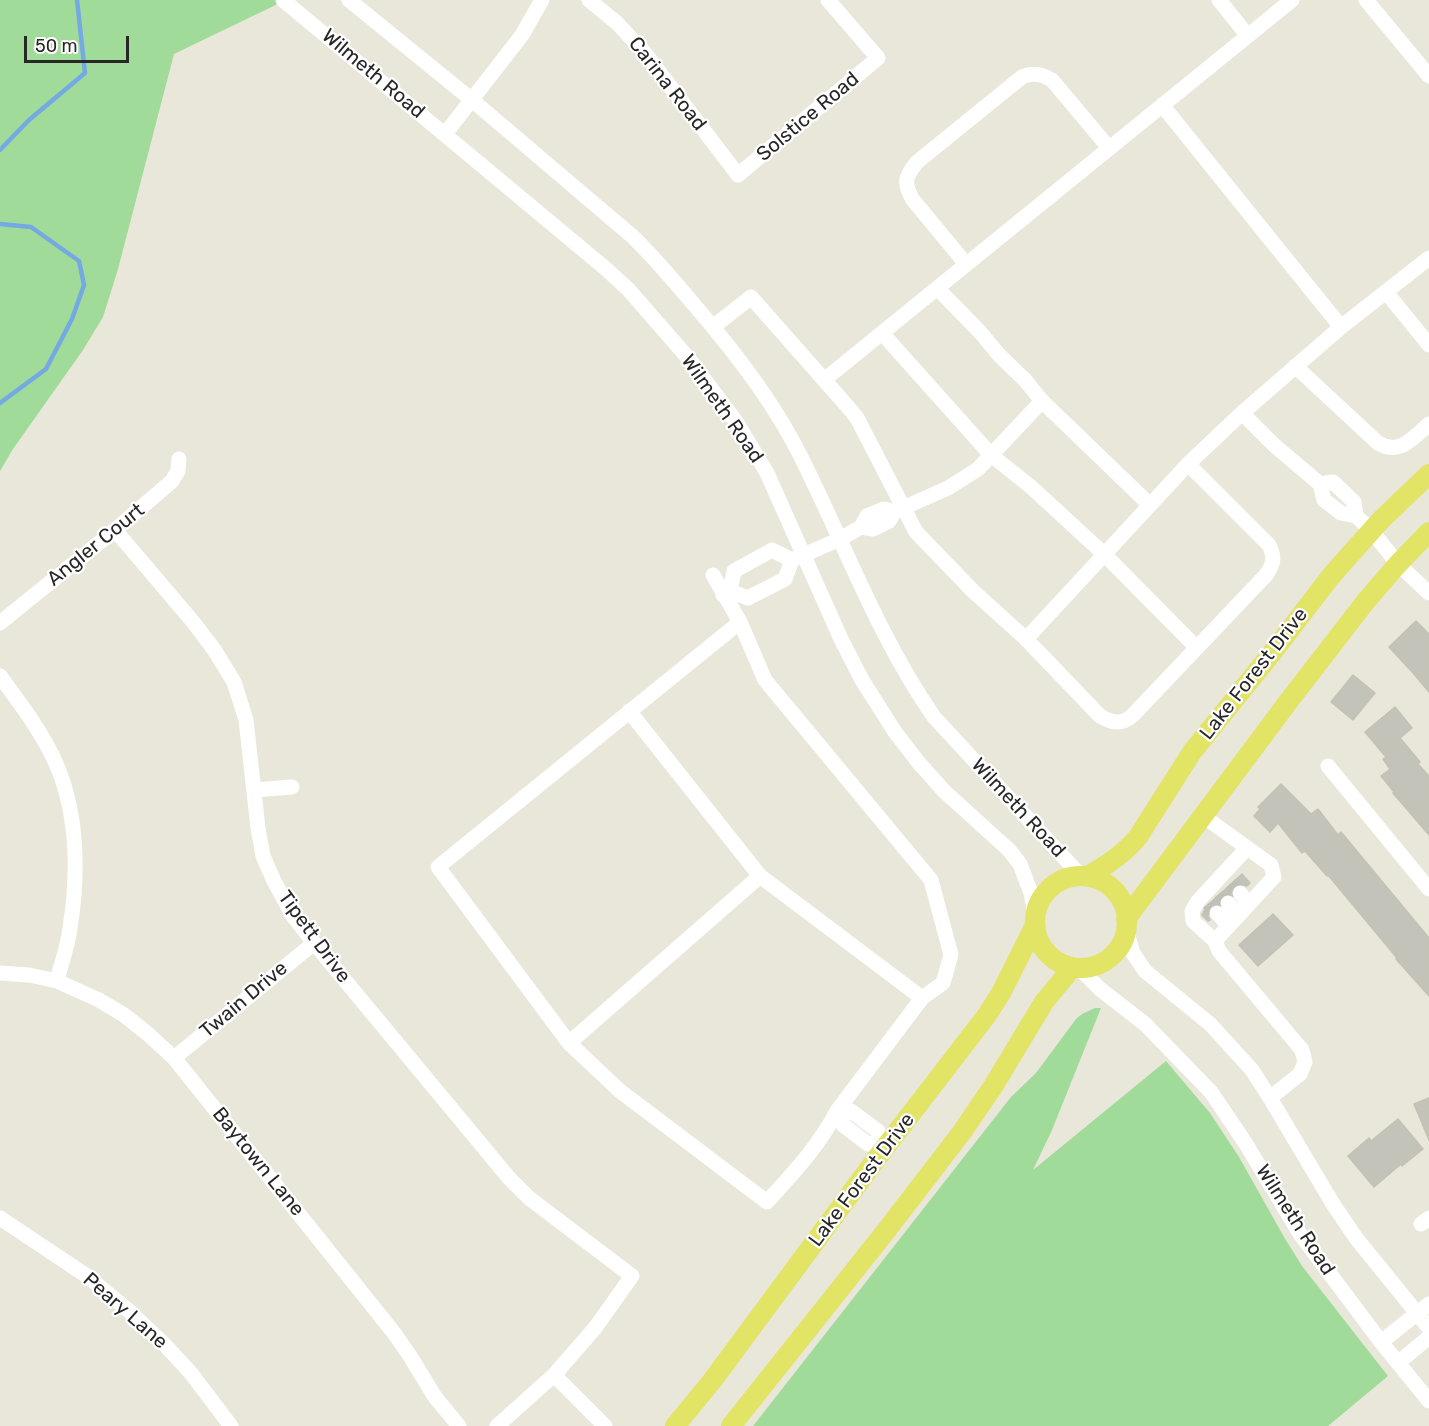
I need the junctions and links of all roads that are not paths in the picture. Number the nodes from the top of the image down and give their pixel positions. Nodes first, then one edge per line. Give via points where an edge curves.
1 (283, 0) edge
2 (349, 0) edge
3 (543, 0) edge
4 (589, 0) edge
5 (828, 0) edge
6 (1219, 0) edge
7 (1292, 0) edge
8 (1366, 0) edge
9 (1248, 36) junction
10 (1429, 76) edge
11 (472, 100) junction
12 (1162, 105) junction
13 (445, 134) junction
14 (1109, 148) junction
15 (738, 176) joint
16 (1429, 258) edge
17 (966, 264) junction
18 (937, 288) junction
19 (1386, 292) junction
20 (713, 327) junction
21 (1341, 327) junction
22 (882, 333) junction
23 (1429, 345) edge
24 (1295, 366) junction
25 (824, 380) junction
26 (1042, 401) junction
27 (1242, 413) junction
28 (1429, 424) edge
29 (991, 455) junction
30 (180, 459) dead end
31 (1188, 464) junction
32 (1429, 474) edge
33 (1150, 505) junction
34 (898, 510) junction
35 (115, 530) junction
36 (1371, 530) junction
37 (1429, 532) edge
38 (840, 538) junction
39 (1104, 554) junction
40 (798, 557) junction
41 (1398, 564) junction
42 (713, 575) dead end
43 (726, 593) junction
44 (1429, 593) edge
45 (740, 622) junction
46 (0, 623) edge
47 (1026, 639) junction
48 (1197, 648) junction
49 (0, 676) edge
50 (629, 711) junction
51 (1328, 766) dead end
52 (292, 787) dead end
53 (254, 790) junction
54 (1203, 816) junction
55 (1247, 848) junction
56 (760, 876) junction
57 (1084, 876) junction
58 (1429, 889) edge
59 (1225, 899) junction
60 (1035, 920) junction
61 (1126, 924) junction
62 (1215, 941) junction
63 (314, 943) junction
64 (1076, 968) junction
65 (0, 973) edge
66 (57, 981) junction
67 (922, 998) junction
68 (569, 1043) junction
69 (174, 1058) junction
70 (1270, 1098) junction
71 (840, 1113) junction
72 (883, 1144) junction
73 (0, 1218) edge
74 (1423, 1309) edge
75 (1429, 1328) edge
76 (1429, 1337) edge
77 (1381, 1342) junction
78 (1398, 1363) junction
79 (554, 1375) junction
80 (1429, 1401) edge
81 (231, 1426) edge
82 (459, 1426) edge
83 (497, 1426) edge
84 (605, 1426) edge
85 (675, 1426) edge
86 (731, 1426) edge

1 - 13 street, Wilmeth Road
2 - 11 street, Wilmeth Road
3 - 11 street via 522,35
4 - 15 street, Carina Road via 644,52
5 - 15 street, Solstice Road via 878,58
6 - 9 street
7 - 9 street
8 - 10 street
9 - 12 street
11 - 13 street
11 - 20 street, Wilmeth Road via 654,257
12 - 14 street
12 - 21 street
13 - 40 street, Wilmeth Road via 620,282 689,359 737,423 767,473
14 - 17 street
14 - 17 street via 1052,80 1030,74 1013,84 917,162 906,181 913,200
16 - 19 street
17 - 18 street
18 - 22 street
18 - 26 street
19 - 21 street
19 - 23 street
20 - 25 street via 751,297
20 - 38 street, Wilmeth Road via 780,419
21 - 24 street
22 - 25 street
22 - 29 street
24 - 27 street
24 - 28 street via 1386,448 1399,448
25 - 34 street via 856,418
26 - 29 street
26 - 33 street
27 - 31 street
27 - 36 street via 1320,484 1324,500 1341,513 1356,516
29 - 34 street via 978,469 948,488
29 - 39 street
30 - 35 street, Angler Court via 172,481
31 - 33 street
31 - 48 street via 1269,545 1274,560 1266,575
32 - 36 main road, Lake Forest Drive
33 - 39 street
34 - 38 street via 889,521 873,529 861,527
34 - 47 street via 937,555
35 - 46 street, Angler Court
35 - 53 street, Tipett Drive via 194,622 234,682 246,720
36 - 41 street
36 - 57 main road, Lake Forest Drive via 1330,576 1192,752 1129,848
37 - 41 main road
38 - 40 street
38 - 57 street, Wilmeth Road via 901,666 934,717
39 - 47 street
39 - 48 street
40 - 43 street via 785,579 748,598
40 - 43 street via 772,550 734,571
40 - 60 street, Wilmeth Road via 862,680 890,724 944,791 1020,864 1031,893
41 - 44 street
41 - 54 main road
42 - 43 street
43 - 45 street
45 - 50 street
45 - 67 street via 765,680 931,880 951,955 943,983
47 - 48 street via 1100,716 1118,723 1132,716
49 - 66 street via 37,729 66,790 76,878 70,930
50 - 56 street
50 - 68 street via 438,867
51 - 58 street
52 - 53 street
53 - 63 street, Tipett Drive via 263,856 293,916
54 - 55 street
54 - 61 main road
55 - 59 street
55 - 59 street via 1272,865 1274,877
56 - 67 street
56 - 68 street
57 - 60 main road via 1068,878 1050,888
57 - 61 main road via 1095,878 1114,891 1124,909
59 - 62 street
59 - 62 street via 1192,911 1193,921
60 - 64 main road via 1047,952
60 - 72 main road, Lake Forest Drive via 987,1015
61 - 64 main road via 1123,939 1111,956 1094,966
61 - 70 street, Wilmeth Road via 1133,953 1145,971 1216,1030 1252,1070
62 - 70 street via 1219,951 1302,1050 1305,1062 1300,1074
63 - 69 street, Twain Drive
63 - 79 street, Tipett Drive via 509,1178 529,1198 632,1276 595,1328
64 - 77 street, Wilmeth Road via 1145,1024 1211,1092 1300,1234
64 - 86 main road via 1044,1002 962,1132
65 - 66 street, Baytown Lane
66 - 69 street, Baytown Lane via 124,1015
67 - 71 street
68 - 71 street via 620,1091 767,1202
69 - 82 street, Baytown Lane via 394,1333 435,1397
70 - 74 street, Wilmeth Road via 1356,1238
71 - 72 street via 843,1125 868,1144
72 - 85 main road, Lake Forest Drive via 712,1381
73 - 81 street, Peary Lane via 87,1276 129,1311 190,1372
74 - 75 street, Wilmeth Road
74 - 77 street
76 - 78 street
77 - 78 street, Wilmeth Road
78 - 80 street, Wilmeth Road
79 - 83 street
79 - 84 street

